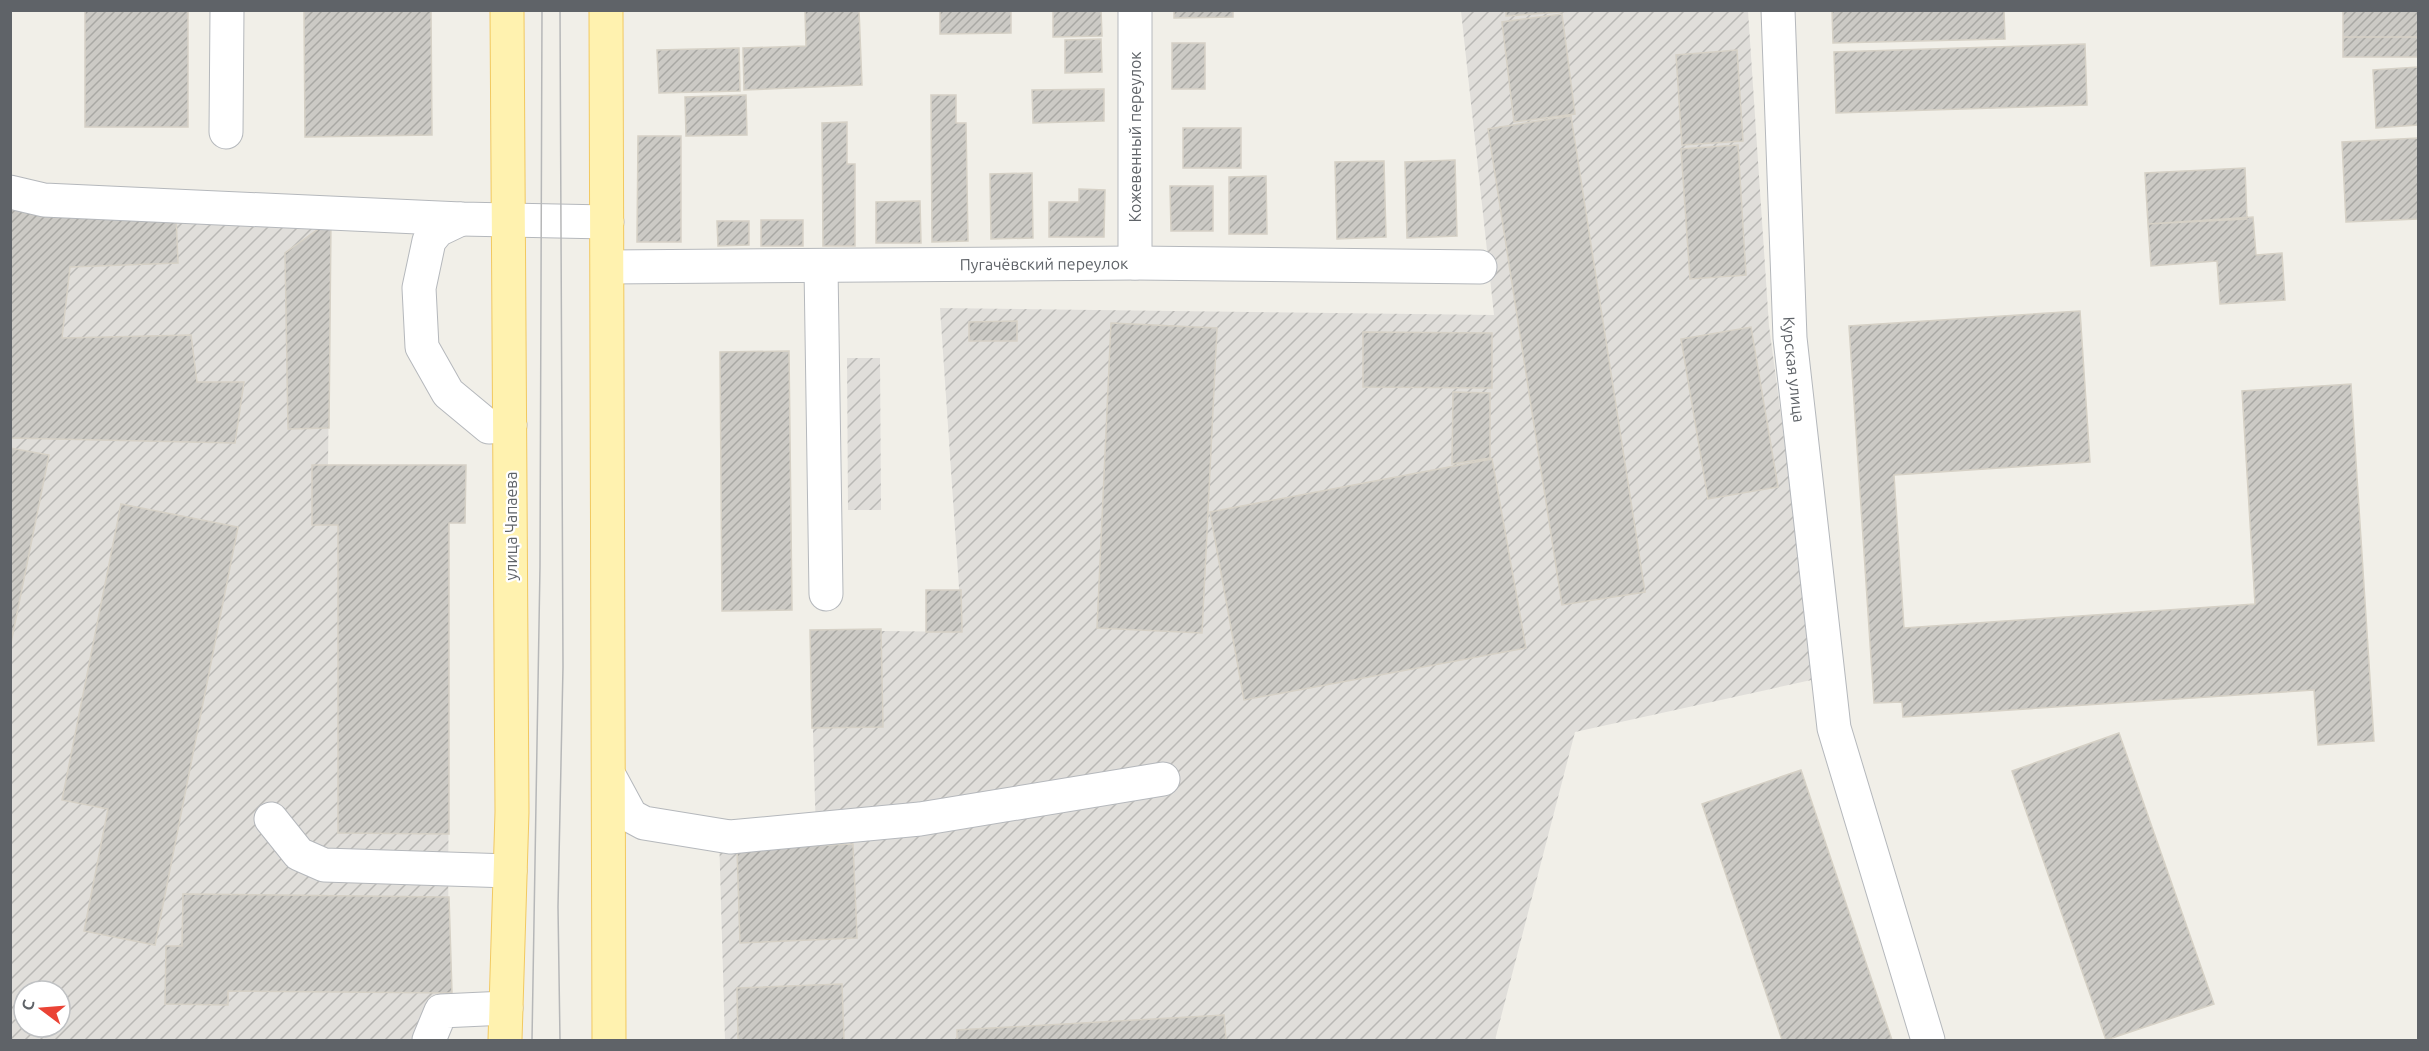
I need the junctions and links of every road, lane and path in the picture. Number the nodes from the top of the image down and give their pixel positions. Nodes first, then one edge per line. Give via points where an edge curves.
1 (227, 10) edge
2 (507, 10) edge
3 (606, 10) edge
4 (1135, 10) edge
5 (1778, 10) edge
6 (226, 132) dead end
7 (10, 192) edge
8 (461, 219) junction
9 (506, 219) junction
10 (607, 222) junction
11 (1135, 263) junction
12 (608, 267) junction
13 (822, 267) junction
14 (1480, 267) dead end
15 (510, 425) junction
16 (826, 594) dead end
17 (610, 778) junction
18 (1163, 779) dead end
19 (271, 819) dead end
20 (510, 871) junction
21 (506, 1008) junction
22 (429, 1041) edge
23 (505, 1041) edge
24 (609, 1041) edge
25 (1928, 1041) edge

1 - 6 street
2 - 9 main road, улица Чапаева
3 - 10 main road
4 - 11 street, Кожевенный переулок
5 - 25 street, Курская улица via 1790,339 1833,728
7 - 8 street via 44,200
8 - 9 street
8 - 15 street via 438,230 429,241 419,288 422,347 448,393 489,427
9 - 10 street
9 - 15 main road, улица Чапаева
10 - 12 main road
11 - 13 street, Пугачёвский переулок
11 - 14 street, Пугачёвский переулок
12 - 13 street, Пугачёвский переулок
12 - 17 main road
13 - 16 street
15 - 20 main road, улица Чапаева
17 - 18 street via 631,816 644,823 730,837 920,819
17 - 24 main road
19 - 20 street via 298,854 324,865
20 - 21 main road, улица Чапаева
21 - 22 street via 441,1011
21 - 23 main road, улица Чапаева

